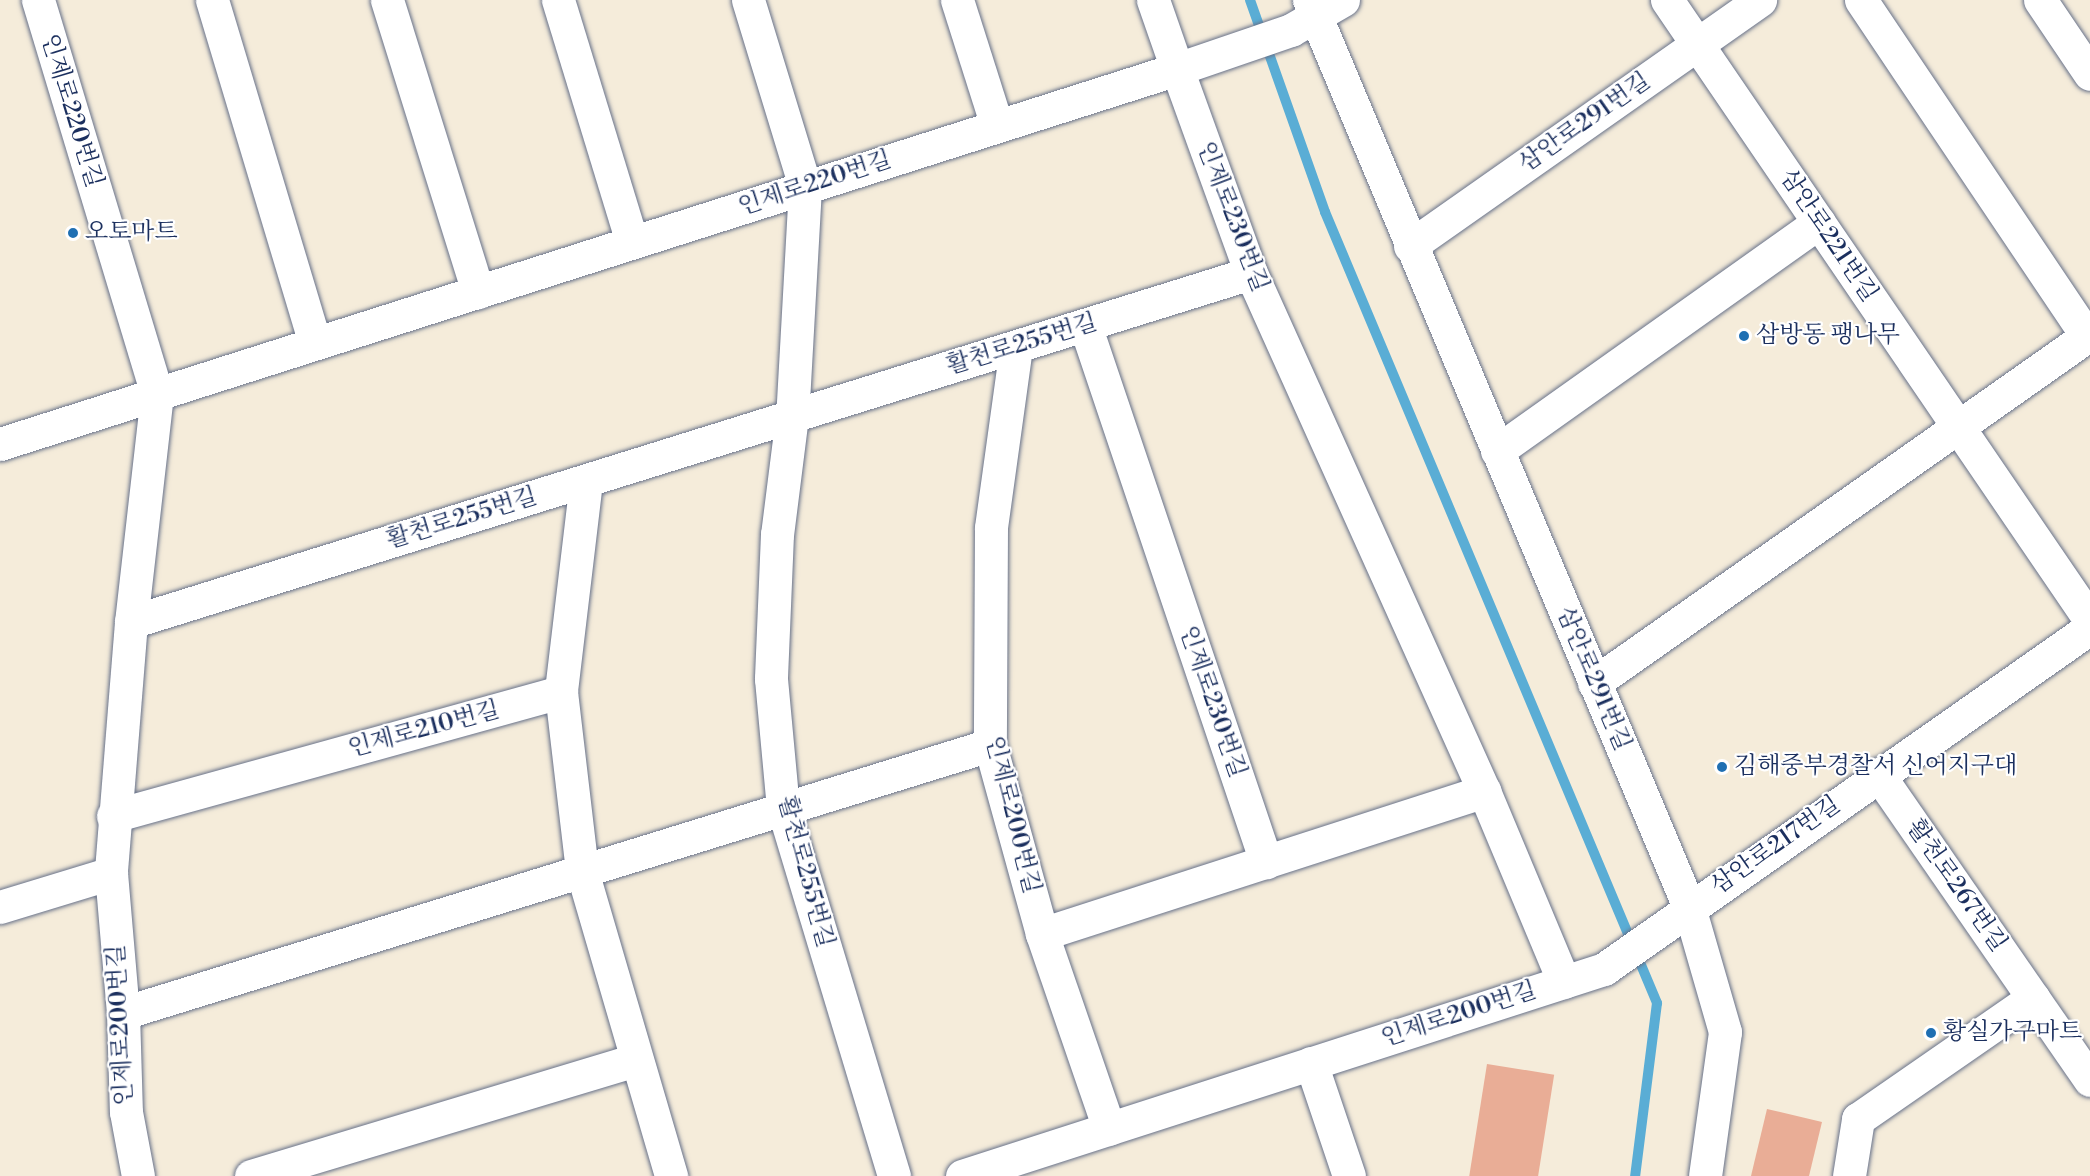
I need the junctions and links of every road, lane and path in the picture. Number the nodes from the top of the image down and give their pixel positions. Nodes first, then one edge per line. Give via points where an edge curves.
1 (38, 0) edge
2 (212, 0) edge
3 (387, 0) edge
4 (558, 0) edge
5 (748, 0) edge
6 (957, 0) edge
7 (1153, 0) edge
8 (1343, 0) edge
9 (1667, 0) edge
10 (1760, 0) edge
11 (1861, 0) edge
12 (2040, 0) edge
13 (1305, 16) edge
14 (1697, 44) junction
15 (1189, 65) junction
16 (2090, 74) edge
17 (997, 126) junction
18 (805, 187) junction
19 (1819, 222) junction
20 (632, 242) junction
21 (1410, 246) junction
22 (1251, 273) junction
23 (478, 292) junction
24 (1085, 325) junction
25 (2089, 335) edge
26 (315, 343) junction
27 (1016, 347) junction
28 (157, 394) junction
29 (792, 416) junction
30 (1958, 427) junction
31 (0, 444) edge
32 (1497, 451) junction
33 (586, 481) junction
34 (2090, 620) edge
35 (131, 621) junction
36 (2090, 628) edge
37 (1594, 683) junction
38 (561, 692) junction
39 (990, 744) junction
40 (1878, 774) junction
41 (1484, 791) junction
42 (783, 808) junction
43 (113, 816) junction
44 (1266, 862) junction
45 (582, 871) junction
46 (111, 873) junction
47 (0, 907) edge
48 (1679, 913) junction
49 (1042, 934) junction
50 (1604, 969) joint
51 (1564, 982) junction
52 (2033, 998) junction
53 (123, 1013) junction
54 (635, 1060) junction
55 (1311, 1063) junction
56 (2090, 1080) edge
57 (1109, 1129) junction
58 (138, 1176) edge
59 (251, 1176) edge
60 (671, 1176) edge
61 (894, 1176) edge
62 (962, 1176) edge
63 (1349, 1176) edge
64 (1705, 1176) edge
65 (1849, 1176) edge

1 - 28 street, 인제로220번길
2 - 26 street
3 - 23 street
4 - 20 street
5 - 18 street, 활천로255번길
6 - 17 street
7 - 15 street, 인제로230번길
8 - 13 street, 인제로220번길
9 - 14 street, 삼안로221번길
10 - 14 street, 삼안로291번길
11 - 25 street
12 - 16 street
13 - 15 street, 인제로220번길
13 - 21 street, 삼안로291번길
14 - 19 street, 삼안로221번길
14 - 21 street, 삼안로291번길
15 - 17 street, 인제로220번길
15 - 22 street, 인제로230번길
17 - 18 street, 인제로220번길
18 - 20 street, 인제로220번길
18 - 29 street, 활천로255번길
19 - 30 street, 삼안로221번길
19 - 32 street
20 - 23 street, 인제로220번길
21 - 32 street, 삼안로291번길
22 - 24 street, 활천로255번길
22 - 41 street, 인제로230번길
23 - 26 street, 인제로220번길
24 - 27 street, 활천로255번길
24 - 44 street, 인제로230번길
25 - 30 street
26 - 28 street, 인제로220번길
27 - 29 street, 활천로255번길
27 - 39 street, 인제로200번길 via 991,528
28 - 31 street, 인제로220번길
28 - 35 street
29 - 33 street, 활천로255번길
29 - 42 street, 활천로255번길 via 777,534 771,679
30 - 34 street, 삼안로221번길
30 - 37 street
32 - 37 street, 삼안로291번길
33 - 35 street, 활천로255번길
33 - 38 street
35 - 43 street
36 - 40 street, 삼안로217번길
37 - 48 street, 삼안로291번길
38 - 43 street, 인제로210번길
38 - 45 street
39 - 42 street
39 - 49 street, 인제로200번길
40 - 48 street, 삼안로217번길
40 - 52 street, 활천로267번길
41 - 44 street
41 - 51 street, 인제로230번길
42 - 45 street
42 - 61 street, 활천로255번길
43 - 46 street
44 - 49 street
45 - 53 street
45 - 54 street
46 - 47 street
46 - 53 street, 인제로200번길
48 - 50 street, 삼안로217번길
48 - 64 street via 1725,1032
49 - 57 street, 인제로200번길
50 - 51 street, 인제로200번길
51 - 55 street, 인제로200번길
52 - 56 street, 활천로267번길
52 - 65 street via 1858,1119
53 - 58 street, 인제로200번길 via 126,1112
54 - 59 street
54 - 60 street
55 - 57 street, 인제로200번길
55 - 63 street
57 - 62 street, 인제로200번길

